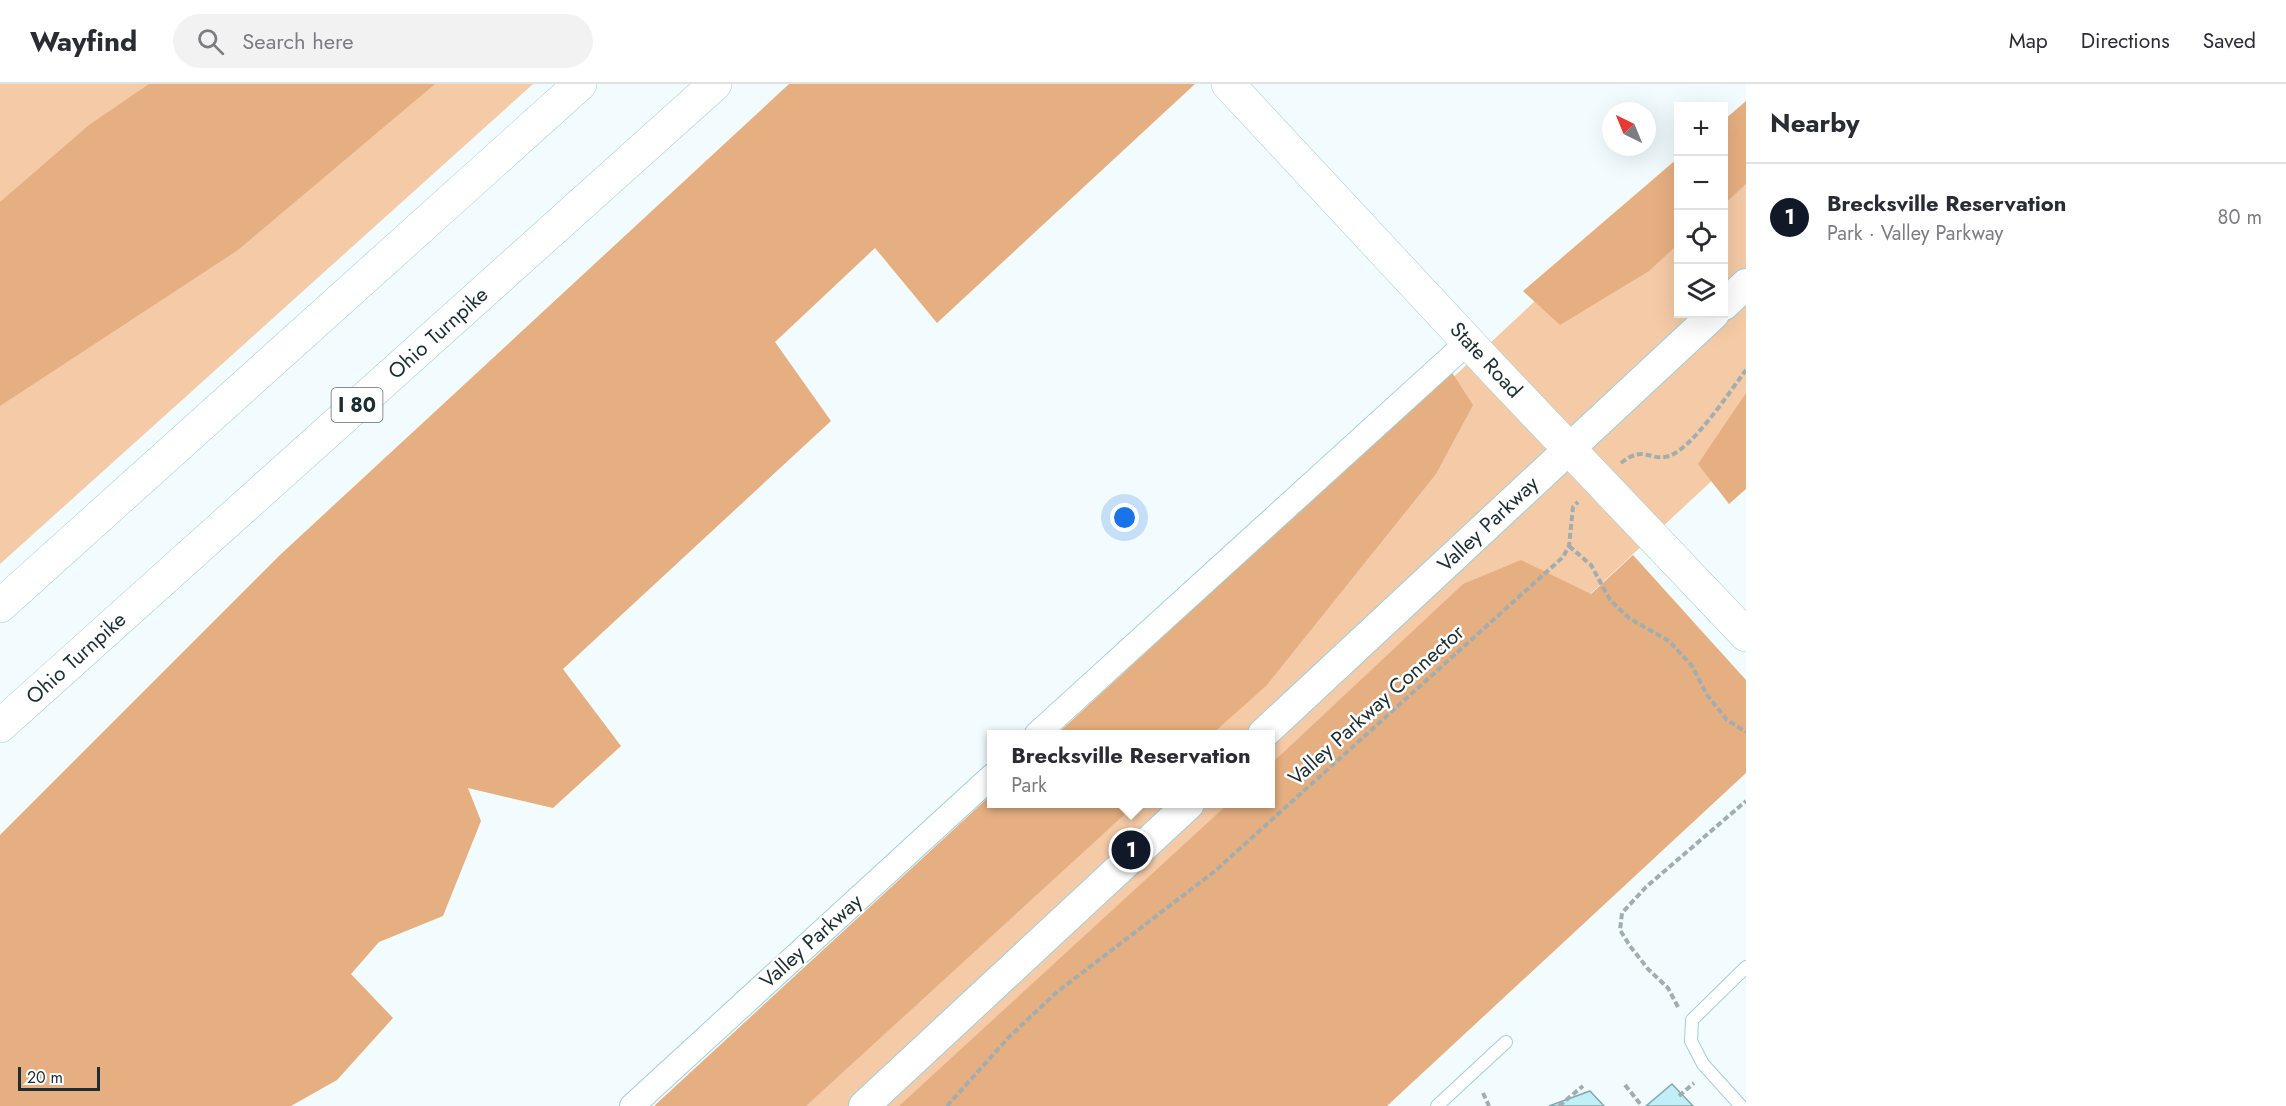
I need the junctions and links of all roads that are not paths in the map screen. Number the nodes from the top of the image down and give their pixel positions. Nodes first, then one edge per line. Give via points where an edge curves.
1 (580, 84) edge
2 (715, 84) edge
3 (1228, 84) edge
4 (1746, 284) edge
5 (1728, 301) edge
6 (1710, 318) edge
7 (1468, 341) junction
8 (1569, 448) junction
9 (0, 606) edge
10 (1746, 635) edge
11 (0, 726) edge
12 (1042, 730) edge
13 (1268, 730) edge
14 (987, 781) edge
15 (1185, 808) edge
16 (1746, 967) edge
17 (1506, 1042) dead end
18 (632, 1106) edge
19 (864, 1106) edge
20 (1437, 1106) edge
21 (1741, 1106) edge

1 - 9 main road
2 - 11 main road, Ohio Turnpike / I 80
3 - 7 main road, State Road
4 - 5 street
6 - 8 street, Valley Parkway
7 - 8 main road, State Road
7 - 12 street
8 - 10 main road, State Road
8 - 13 street, Valley Parkway
14 - 18 street, Valley Parkway
15 - 19 street
16 - 21 lane via 1692,1020 1691,1041 1702,1064
17 - 20 lane

